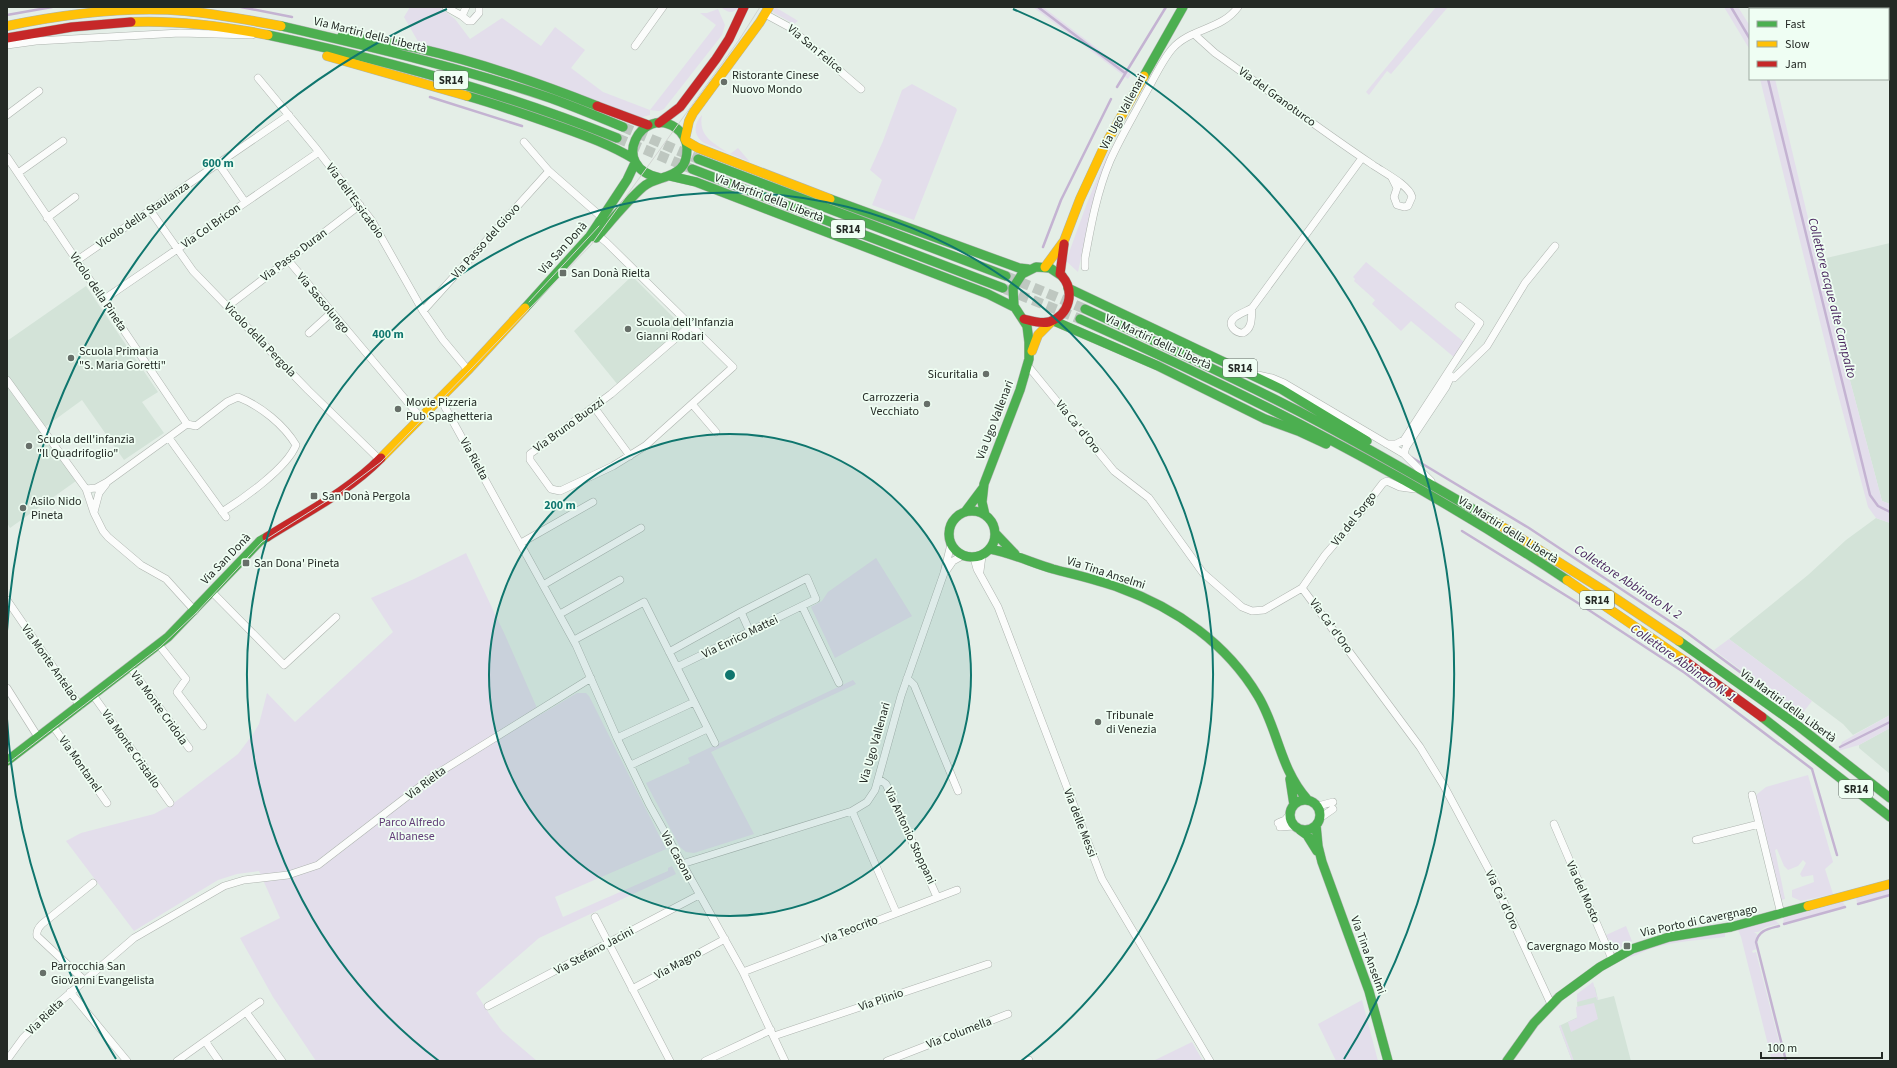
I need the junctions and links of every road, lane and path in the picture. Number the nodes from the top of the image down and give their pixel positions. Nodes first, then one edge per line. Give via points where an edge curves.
1 (446, 7) edge
2 (466, 7) edge
3 (479, 7) edge
4 (663, 7) edge
5 (744, 7) edge
6 (1183, 7) edge
7 (1238, 7) edge
8 (767, 11) edge
9 (462, 16) junction
10 (7, 26) edge
11 (267, 34) junction
12 (316, 34) junction
13 (1194, 34) junction
14 (281, 37) junction
15 (7, 38) edge
16 (7, 46) edge
17 (635, 46) dead end
18 (258, 78) dead end
19 (861, 89) dead end
20 (39, 91) dead end
21 (7, 114) edge
22 (289, 115) junction
23 (658, 123) junction
24 (648, 125) junction
25 (622, 127) tunnel mouth
26 (617, 138) tunnel mouth
27 (685, 140) junction
28 (63, 141) dead end
29 (524, 142) dead end
30 (319, 152) junction
31 (7, 157) edge
32 (1362, 158) junction
33 (698, 159) tunnel mouth
34 (634, 161) junction
35 (218, 164) junction
36 (692, 169) tunnel mouth
37 (549, 171) junction
38 (18, 173) junction
39 (670, 176) junction
40 (660, 178) junction
41 (1392, 178) dead end
42 (76, 197) dead end
43 (245, 202) junction
44 (360, 205) junction
45 (150, 210) junction
46 (47, 218) junction
47 (606, 221) junction
48 (596, 233) junction
49 (1064, 241) junction
50 (1555, 246) dead end
51 (177, 249) junction
52 (288, 260) junction
53 (76, 261) junction
54 (1045, 267) junction
55 (1085, 267) dead end
56 (1028, 269) junction
57 (1060, 274) junction
58 (1006, 276) tunnel mouth
59 (1003, 288) tunnel mouth
60 (1068, 288) junction
61 (103, 300) junction
62 (228, 306) junction
63 (1459, 306) dead end
64 (1014, 307) junction
65 (1252, 308) dead end
66 (1085, 309) tunnel mouth
67 (423, 312) junction
68 (331, 313) junction
69 (1024, 319) junction
70 (1080, 319) tunnel mouth
71 (1052, 321) junction
72 (691, 325) junction
73 (310, 333) dead end
74 (495, 340) junction
75 (1028, 364) junction
76 (468, 370) junction
77 (1249, 373) junction
78 (1450, 375) junction
79 (7, 380) edge
80 (440, 398) junction
81 (692, 404) junction
82 (594, 407) junction
83 (421, 418) junction
84 (188, 424) junction
85 (716, 432) dead end
86 (169, 438) junction
87 (1386, 444) junction
88 (1404, 454) junction
89 (630, 456) junction
90 (1359, 456) junction
91 (380, 460) junction
92 (1400, 465) junction
93 (107, 482) junction
94 (984, 487) junction
95 (1437, 487) junction
96 (86, 489) junction
97 (1420, 490) junction
98 (593, 502) dead end
99 (965, 512) junction
100 (94, 513) junction
101 (985, 515) junction
102 (641, 528) dead end
103 (996, 533) junction
104 (520, 543) junction
105 (951, 544) junction
106 (990, 549) junction
107 (1016, 555) junction
108 (962, 556) junction
109 (978, 557) junction
110 (944, 573) junction
111 (620, 580) dead end
112 (543, 585) junction
113 (1302, 588) junction
114 (212, 592) junction
115 (7, 600) edge
116 (802, 606) junction
117 (194, 611) junction
118 (741, 612) junction
119 (560, 614) junction
120 (336, 617) dead end
121 (750, 632) junction
122 (574, 640) junction
123 (159, 645) junction
124 (669, 652) junction
125 (130, 667) junction
126 (677, 667) junction
127 (591, 678) junction
128 (907, 678) junction
129 (840, 683) dead end
130 (7, 688) edge
131 (93, 695) junction
132 (694, 702) junction
133 (80, 706) junction
134 (53, 726) junction
135 (203, 726) dead end
136 (707, 729) junction
137 (38, 737) junction
138 (617, 738) junction
139 (714, 743) dead end
140 (189, 748) dead end
141 (7, 761) edge
142 (631, 765) junction
143 (1290, 776) junction
144 (879, 778) junction
145 (958, 791) dead end
146 (1752, 795) dead end
147 (1890, 798) edge
148 (1307, 799) junction
149 (107, 803) dead end
150 (170, 804) dead end
151 (1294, 805) junction
152 (1318, 806) junction
153 (852, 811) junction
154 (1290, 814) junction
155 (1890, 817) edge
156 (1318, 822) junction
157 (1554, 824) dead end
158 (1759, 824) junction
159 (1297, 828) junction
160 (1696, 840) dead end
161 (1321, 860) junction
162 (682, 864) junction
163 (92, 883) dead end
164 (1890, 884) edge
165 (957, 890) dead end
166 (699, 894) junction
167 (937, 897) junction
168 (896, 912) junction
169 (1782, 914) junction
170 (595, 917) dead end
171 (725, 939) junction
172 (609, 943) junction
173 (1612, 959) junction
174 (988, 964) dead end
175 (743, 972) junction
176 (84, 980) junction
177 (632, 989) junction
178 (70, 992) junction
179 (260, 1002) dead end
180 (1551, 1004) junction
181 (488, 1006) dead end
182 (246, 1012) junction
183 (1008, 1014) dead end
184 (773, 1033) junction
185 (205, 1041) junction
186 (7, 1060) edge
187 (126, 1061) edge
188 (177, 1061) edge
189 (219, 1061) edge
190 (282, 1061) edge
191 (670, 1061) edge
192 (705, 1061) edge
193 (785, 1061) edge
194 (887, 1061) edge
195 (1210, 1061) edge
196 (1388, 1061) edge
197 (1506, 1061) edge

1 - 9 street
2 - 9 street
3 - 9 street via 479,13 472,21
4 - 17 street
5 - 23 main road via 729,39 712,65 676,111
6 - 49 main road, Via Ugo Vallenari via 1104,147
7 - 13 street, Via Ugo Vallenari via 1223,21
8 - 19 street, Via San Felice
8 - 27 main road via 693,113
10 - 12 main road, Via Martiri della Libertà / SR14 via 41,19 122,11 183,11 252,20
11 - 14 main road, Via Martiri della Libertà / SR14
11 - 15 main road, Via Martiri della Libertà / SR14 via 183,23 151,22 91,25
11 - 16 street via 180,33 36,41
12 - 24 main road via 356,37 417,48 461,60 554,89
12 - 25 main road, Via Martiri della Libertà / SR14 via 486,78 541,95
13 - 32 street, Via del Granoturco via 1215,53
13 - 55 street, Via Ugo Vallenari via 1184,38 1172,49 1110,161 1096,203
14 - 26 main road, Via Martiri della Libertà / SR14 via 501,95
14 - 34 main road via 294,46 311,52 477,98 548,122 617,149
18 - 22 street, Via dell'Essicatoio
20 - 21 street
22 - 30 street, Via dell'Essicatoio
22 - 35 street, Vicolo della Staulanza
23 - 24 main road
23 - 27 main road via 672,126
24 - 34 main road, Via San Donà via 634,139
27 - 39 main road via 688,148 686,160 680,170
27 - 56 main road, Via Martiri della Libertà via 698,148 863,212
28 - 38 street
29 - 37 street
30 - 43 street, Via Col Bricon
30 - 44 street, Via dell'Essicatoio
31 - 38 street, Vicolo della Pineta
32 - 41 street, Via del Granoturco
32 - 65 street
33 - 58 main road, Via Martiri della Libertà / SR14
34 - 40 main road via 643,173
34 - 47 main road, Via San Donà via 630,176
35 - 43 street
35 - 45 street, Vicolo della Staulanza
36 - 59 main road, Via Martiri della Libertà / SR14
37 - 47 street
37 - 67 street, Via Passo del Giovo
38 - 46 street, Vicolo della Pineta
39 - 40 main road, Via San Donà
39 - 64 main road, Via Martiri della Libertà via 704,185 988,294
40 - 47 main road, Via San Donà via 644,186
42 - 46 street
43 - 51 street, Via Col Bricon
44 - 52 street, Via Passo Duran
44 - 67 street, Via dell'Essicatoio via 383,238
45 - 51 street, Vicolo della Pergola
45 - 53 street, Vicolo della Staulanza
46 - 53 street, Vicolo della Pineta
47 - 48 main road, Via San Donà
48 - 72 street, Via Bruno Buozzi
48 - 74 main road, Via San Donà
48 - 74 main road, Via San Donà via 555,283
49 - 54 main road, Via Ugo Vallenari
49 - 57 main road, Via Ugo Vallenari
50 - 78 street via 1525,283 1487,346 1454,378
51 - 61 street, Via Col Bricon
51 - 62 street, Vicolo della Pergola via 193,271
52 - 62 street, Via Passo Duran
52 - 68 street, Via Sassolungo
53 - 61 street, Vicolo della Pineta
54 - 56 main road
54 - 57 main road
56 - 64 main road via 1021,274 1014,286
57 - 60 main road
60 - 71 main road via 1067,307
60 - 77 main road, SR14
61 - 84 street, Vicolo della Pineta
62 - 91 street, Vicolo della Pergola via 308,390
63 - 78 street via 1480,322
64 - 69 main road
66 - 92 main road, Via Martiri della Libertà / SR14 via 1230,375
67 - 76 street, Via dell'Essicatoio
68 - 73 street
68 - 83 street, Via Sassolungo
69 - 71 main road via 1042,324
69 - 75 main road via 1028,335
70 - 90 main road, Via Martiri della Libertà / SR14 via 1209,378
71 - 75 main road, Via Ugo Vallenari via 1038,335
71 - 90 main road, SR14 via 1168,371 1266,419
72 - 81 street, Via Bruno Buozzi via 732,366
72 - 82 street, Via Bruno Buozzi
74 - 76 main road, Via San Donà
75 - 94 main road, Via Ugo Vallenari
75 - 113 street, Via Ca' d'Oro via 1114,471 1149,498 1203,573 1234,601 1248,610 1264,610
76 - 80 main road, Via San Donà
77 - 87 street via 1284,383
77 - 92 main road, SR14 via 1356,433
78 - 87 street via 1404,440 1396,444
78 - 88 street via 1446,387 1406,447
79 - 96 street
80 - 83 main road, Via San Donà
80 - 104 street, Via Rielta
81 - 85 street
81 - 89 street, Via Bruno Buozzi
82 - 89 street
82 - 89 street, Via Bruno Buozzi via 529,456 551,489 560,491
83 - 91 main road, Via San Donà
84 - 86 street
84 - 86 street via 196,426 227,402 238,397 263,410 292,438 296,446 293,454 224,515
86 - 93 street
87 - 88 street
88 - 95 street
90 - 97 main road, Via Martiri della Libertà / SR14
91 - 114 main road, Via San Donà via 340,491 260,541
92 - 95 main road, Via Martiri della Libertà / SR14
93 - 96 street via 96,488
93 - 100 street via 99,493
94 - 99 main road, Via Ugo Vallenari
94 - 101 main road, Via Ugo Vallenari via 982,504
95 - 147 main road, Via Martiri della Libertà / SR14 via 1547,554 1691,649
96 - 100 street
97 - 113 street, Via del Sorgo via 1400,487 1387,481 1324,556
97 - 155 main road, Via Martiri della Libertà / SR14 via 1535,559 1684,659 1813,755
98 - 104 street
99 - 101 main road via 972,510
99 - 105 main road via 958,515 950,527 948,534
100 - 117 street via 103,531 115,544 141,565 166,579
101 - 103 main road
102 - 112 street
103 - 106 main road
103 - 107 main road, Via Tina Anselmi
104 - 112 street, Via Rielta
105 - 108 main road
105 - 110 street, Via Ugo Vallenari
106 - 107 main road, Via Tina Anselmi
106 - 109 main road
107 - 143 main road, Via Tina Anselmi via 1031,562 1120,587 1173,611 1198,628 1226,654 1258,697
108 - 109 main road
108 - 110 street, Via Ugo Vallenari via 953,561
109 - 195 street, Via delle Messi via 980,572 998,606 1102,879
110 - 128 street, Via Ugo Vallenari
111 - 119 street
112 - 119 street, Via Rielta
113 - 180 street, Via Ca' d'Oro via 1436,771 1489,870
114 - 117 main road, Via San Donà
114 - 120 street via 284,665
115 - 133 street, Via Monte Antelao
116 - 118 street, Via Enrico Mattei via 816,599 807,578
116 - 121 street, Via Enrico Mattei
116 - 129 street
117 - 123 main road, Via San Donà
118 - 121 street
118 - 124 street
119 - 122 street, Via Rielta
121 - 126 street, Via Enrico Mattei
122 - 124 street via 644,602
122 - 127 street, Via Rielta
123 - 125 main road, Via San Donà
123 - 135 street via 186,679 177,692
124 - 126 street
125 - 131 main road, Via San Donà
125 - 140 street, Via Monte Cridola
126 - 132 street
127 - 138 street, Via Casona
127 - 176 street, Via Rielta via 435,775 325,861 301,872 244,880 216,890 134,938
128 - 144 street, Via Ugo Vallenari
128 - 145 street via 914,685
130 - 137 street
131 - 133 main road, Via San Donà
131 - 150 street, Via Monte Cristallo
132 - 136 street
132 - 138 street
133 - 134 main road, Via San Donà
134 - 137 main road, Via San Donà
134 - 149 street, Via Montanel
136 - 139 street
136 - 142 street
137 - 141 main road, Via San Donà
138 - 142 street, Via Casona
142 - 162 street, Via Casona
143 - 148 main road
143 - 151 main road
144 - 153 street, Via Ugo Vallenari via 872,797
144 - 167 street, Via Antonio Stoppani via 886,784
146 - 158 street
148 - 151 main road
148 - 152 main road
151 - 154 main road
152 - 156 main road
152 - 156 street via 1333,806
153 - 162 street, Via Ugo Vallenari
153 - 168 street
154 - 159 main road
154 - 159 street via 1279,825
156 - 159 main road via 1310,830
156 - 161 main road
157 - 173 street, Via del Mosto
158 - 160 street
158 - 169 street
159 - 161 main road via 1307,835
161 - 196 main road, Via Tina Anselmi via 1369,990
162 - 166 street, Via Casona
163 - 176 street via 37,928 36,933
164 - 169 main road, Via Porto di Cavergnago
165 - 167 street, Via Teocrito
166 - 171 street, Via Casona
166 - 172 street, Via Stefano Jacini
167 - 168 street, Via Teocrito
168 - 175 street, Via Teocrito
169 - 173 main road, Via Porto di Cavergnago via 1721,930 1650,942
170 - 172 street
171 - 175 street, Via Casona
171 - 177 street, Via Magno
172 - 177 street
172 - 181 street, Via Stefano Jacini
173 - 180 main road, Via Porto di Cavergnago
174 - 184 street, Via Plinio
175 - 184 street, Via Casona
176 - 178 street, Via Rielta
177 - 191 street
178 - 186 street, Via Rielta via 23,1038
178 - 187 street
179 - 182 street
180 - 197 main road, Via Porto di Cavergnago
182 - 185 street
182 - 190 street
183 - 194 street, Via Columella
184 - 192 street
184 - 193 street, Via Casona
185 - 188 street
185 - 189 street

